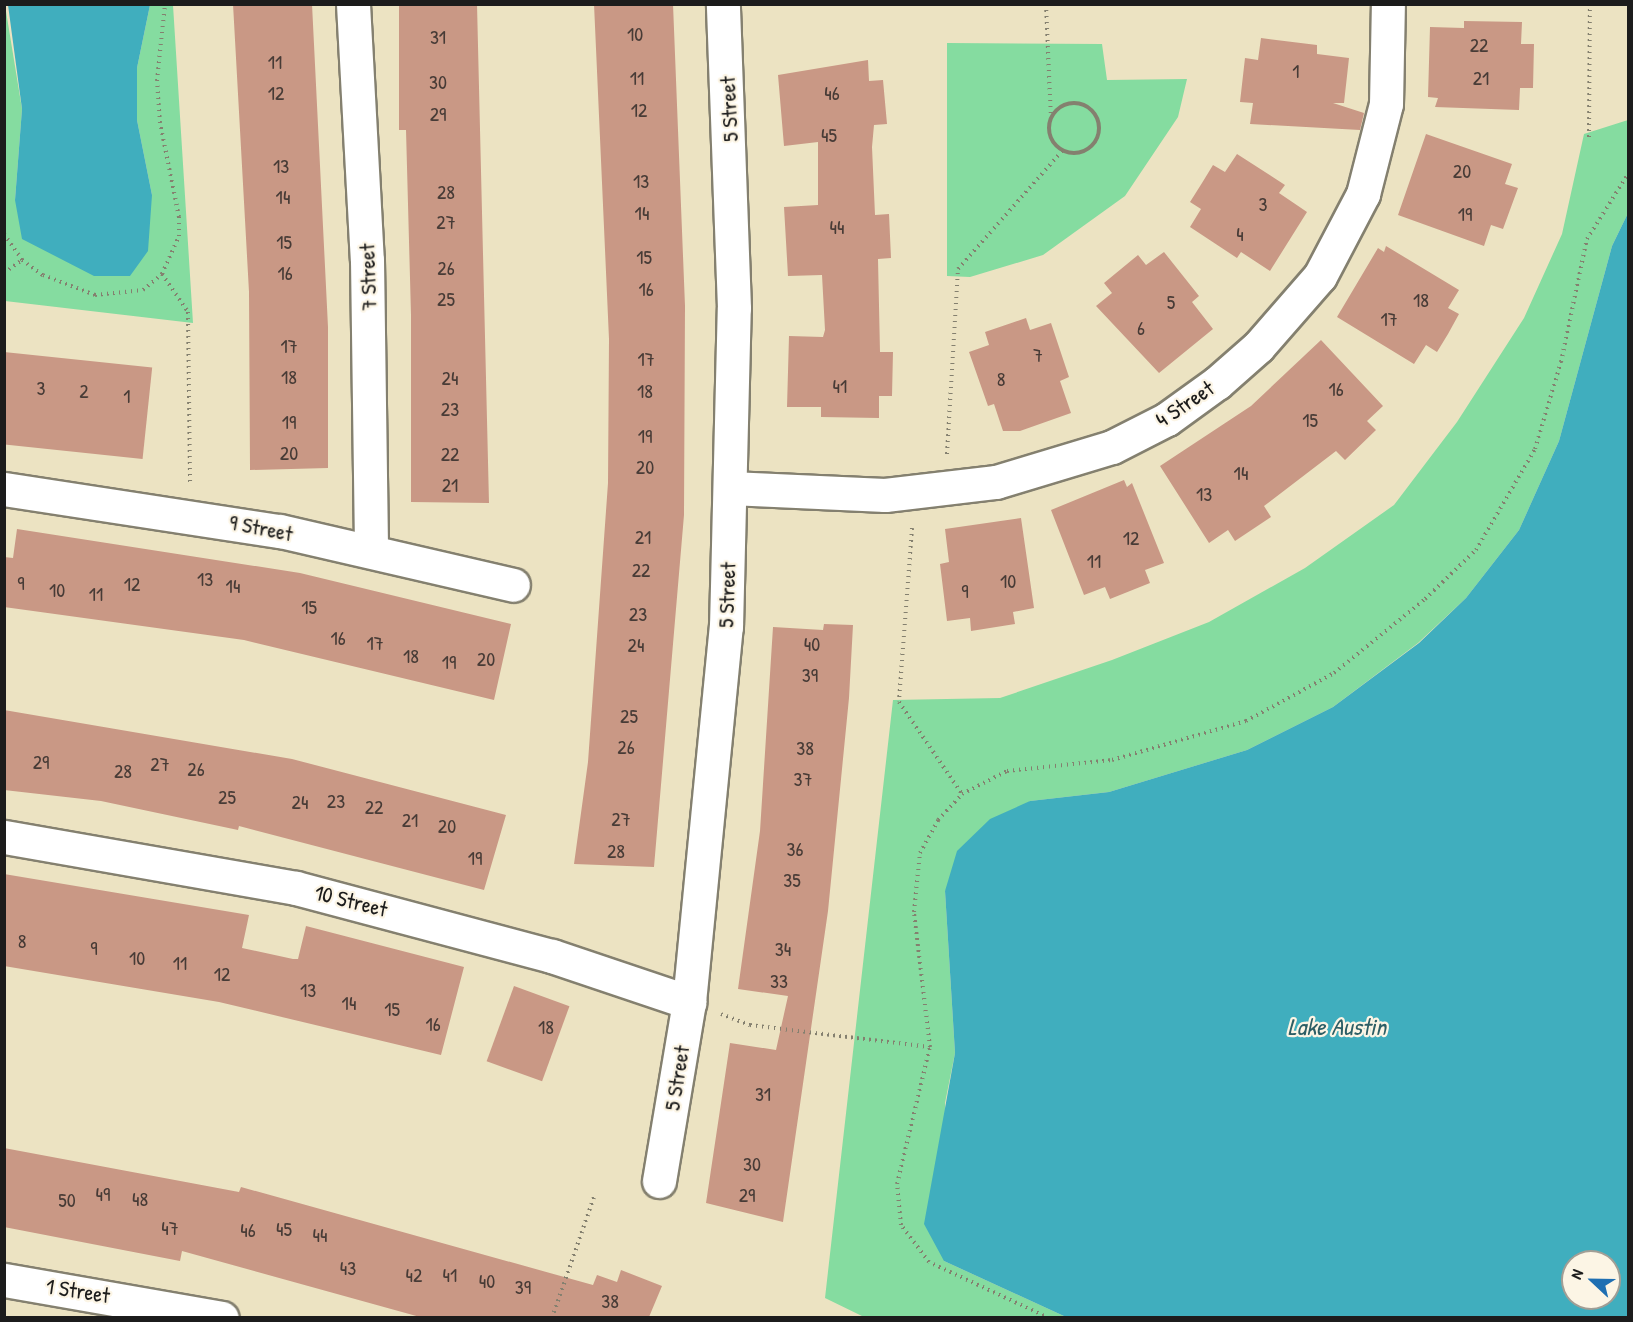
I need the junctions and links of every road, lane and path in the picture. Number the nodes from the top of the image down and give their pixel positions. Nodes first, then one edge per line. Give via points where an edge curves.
1 (165, 4) edge
2 (353, 4) edge
3 (723, 4) edge
4 (1046, 4) edge
5 (1388, 4) edge
6 (1590, 4) edge
7 (1051, 117) junction
8 (1589, 137) dead end
9 (1629, 174) edge
10 (4, 234) edge
11 (22, 260) junction
12 (4, 273) edge
13 (162, 274) junction
14 (730, 488) junction
15 (4, 489) edge
16 (190, 515) junction
17 (371, 550) junction
18 (513, 585) dead end
19 (4, 837) edge
20 (689, 1002) junction
21 (930, 1047) junction
22 (659, 1181) dead end
23 (594, 1197) dead end
24 (4, 1280) edge
25 (222, 1317) edge
26 (552, 1317) edge
27 (1049, 1317) edge

1 - 13 path via 157,81 179,236
2 - 17 street, 7 Street via 368,260
3 - 14 street, 5 Street via 733,201
4 - 7 path
5 - 14 street, 4 Street via 1386,104 1363,194 1320,276 1271,333 1217,383 1167,418 1112,447 996,482 885,495
6 - 8 path
7 - 7 path via 1050,136 1064,150 1084,150 1098,135 1094,114 1078,103 1058,109
9 - 21 path via 1587,239 1561,362 1534,449 1476,550 1425,599 1290,701 1150,751 1006,771 962,794 938,820 920,853 913,885
10 - 11 path
11 - 12 path
11 - 13 path via 43,275 94,295 143,290
13 - 16 path via 188,312
14 - 20 street, 5 Street via 721,683
15 - 16 street, 9 Street
16 - 17 street, 9 Street
17 - 18 street, 9 Street
19 - 20 street, 10 Street via 296,888 542,953
20 - 21 path via 750,1025
20 - 22 street, 5 Street
21 - 27 path via 897,1184 901,1225 929,1262
23 - 26 path
24 - 25 street, 1 Street

